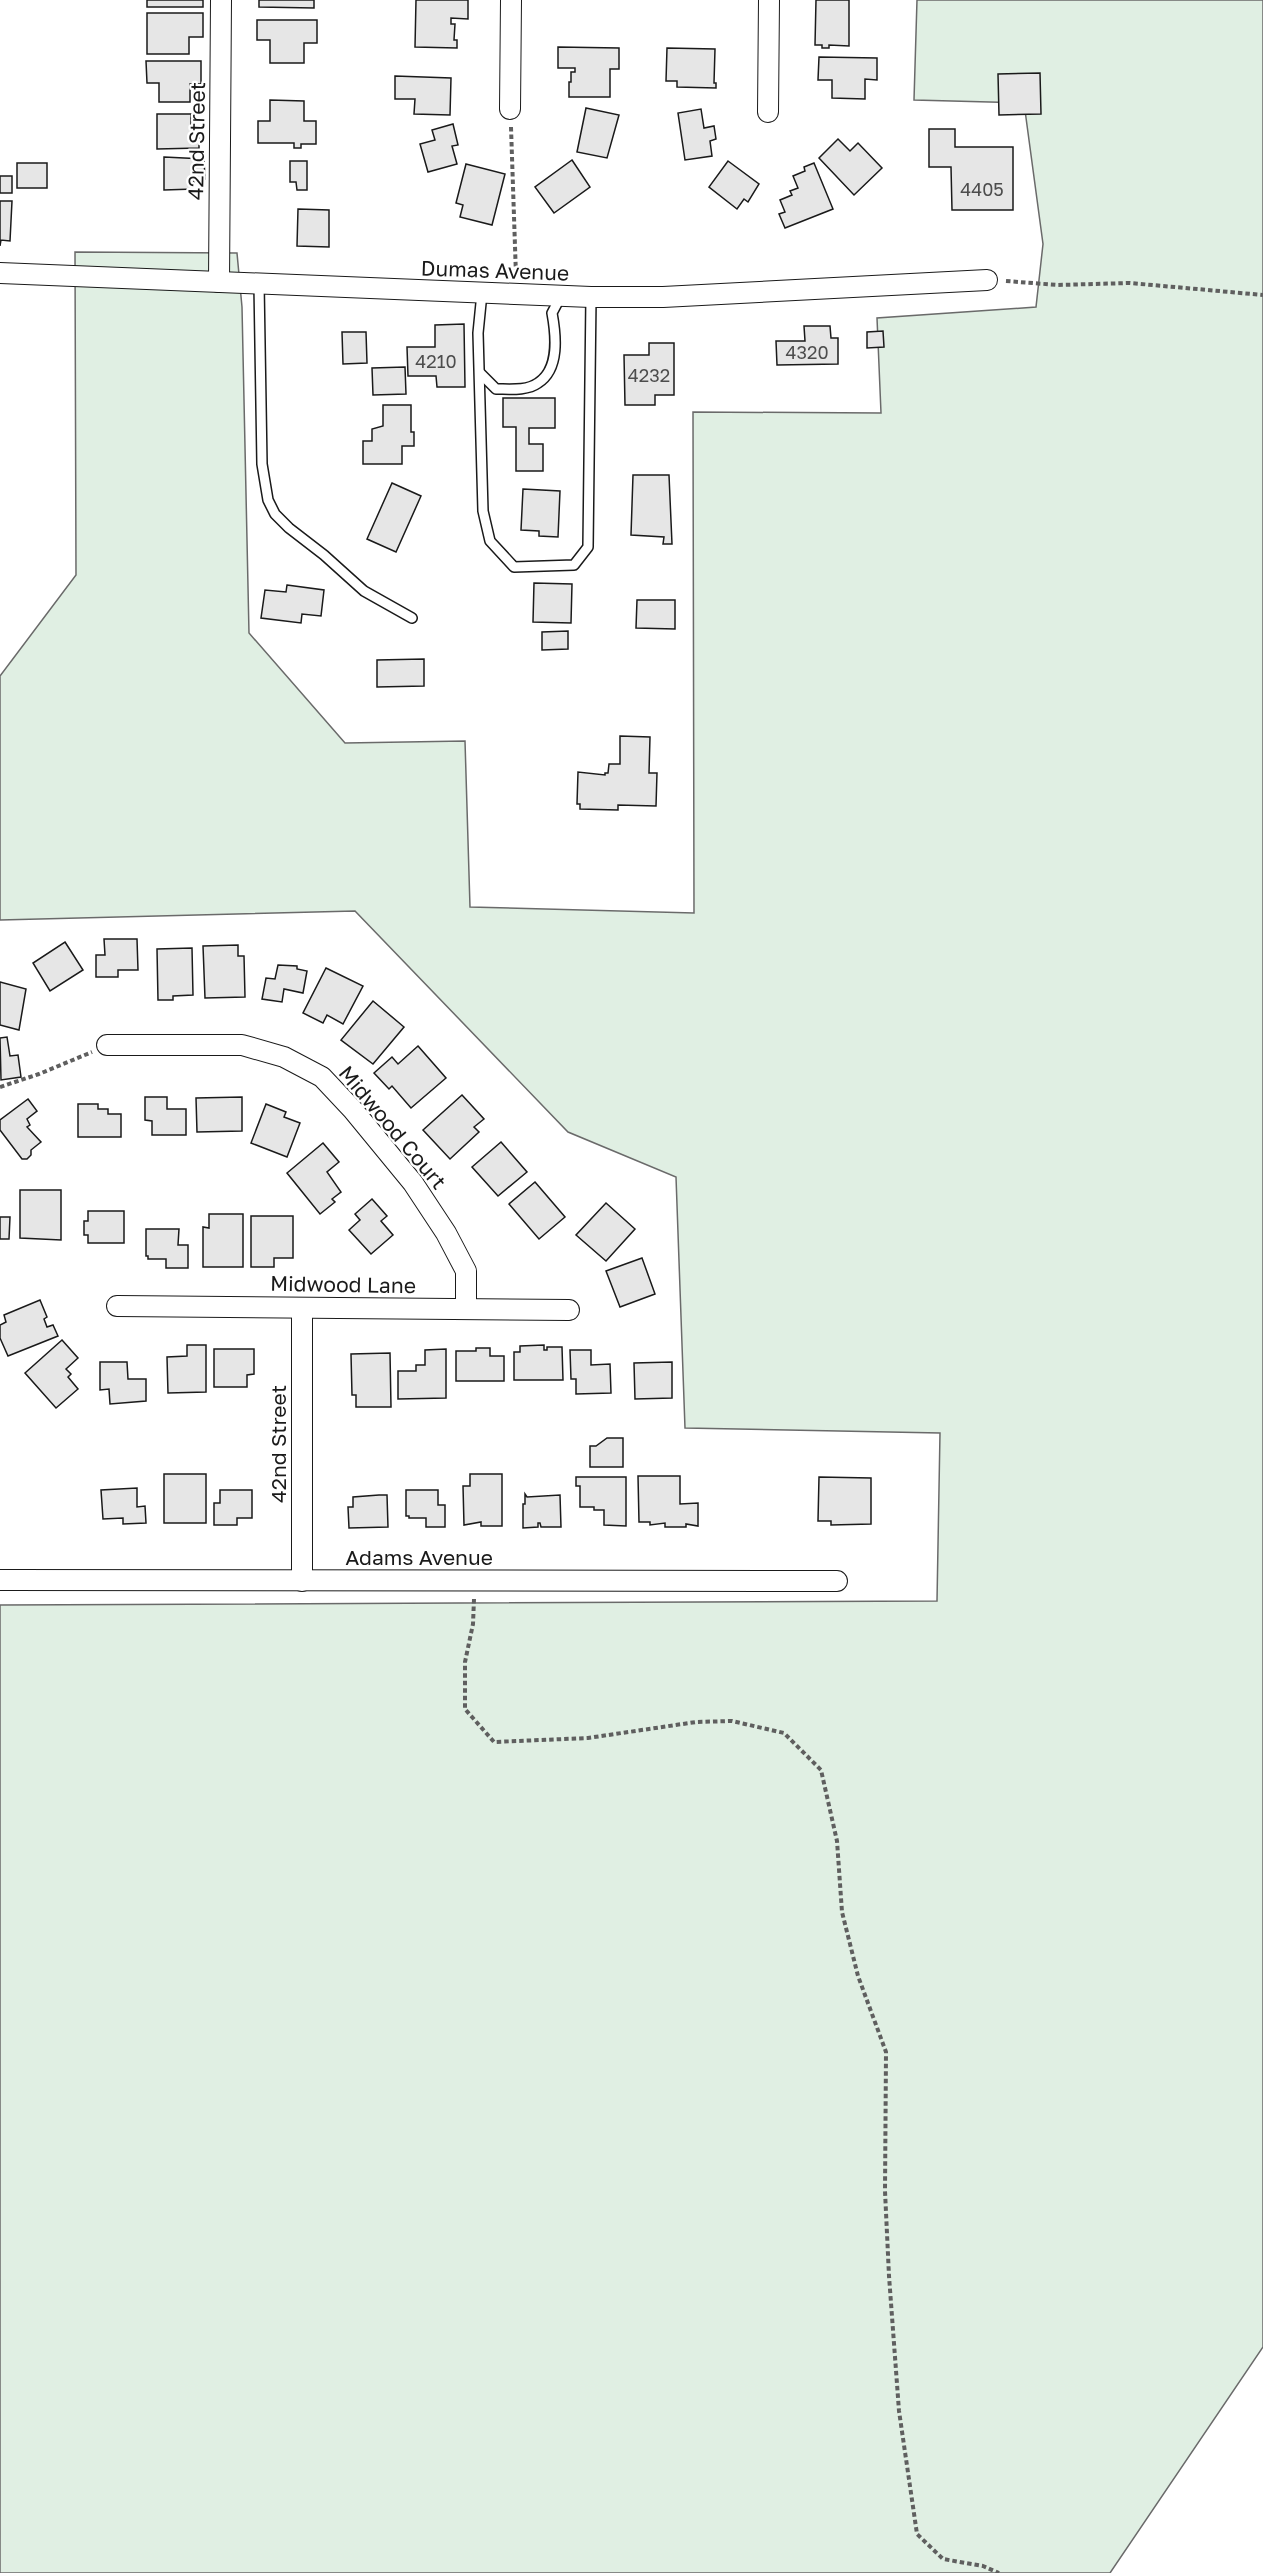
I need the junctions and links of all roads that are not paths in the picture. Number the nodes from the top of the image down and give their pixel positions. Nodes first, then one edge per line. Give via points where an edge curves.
1 (221, 0) edge
2 (511, 0) edge
3 (769, 0) edge
4 (510, 109) road end
5 (768, 112) dead end
6 (0, 273) edge
7 (987, 279) road end
8 (219, 282) junction
9 (259, 284) junction
10 (482, 293) junction
11 (561, 296) junction
12 (591, 297) junction
13 (480, 374) junction
14 (412, 618) dead end
15 (107, 1045) road end
16 (117, 1306) dead end
17 (302, 1308) junction
18 (466, 1309) junction
19 (569, 1310) dead end
20 (0, 1580) edge
21 (302, 1581) junction
22 (837, 1581) dead end

1 - 8 street, 42nd Street
2 - 4 street
3 - 5 street
6 - 8 street, Dumas Avenue
7 - 12 street, Dumas Avenue via 663,297
8 - 9 street, Dumas Avenue
9 - 10 street, Dumas Avenue
9 - 14 lane via 262,464 268,500 289,528 364,591
10 - 11 street, Dumas Avenue
10 - 13 lane via 478,333
11 - 12 street, Dumas Avenue
11 - 13 lane via 552,313 555,351 550,370 538,384 496,389
12 - 13 lane via 588,547 574,565 514,567 490,542 483,511
15 - 18 street, Midwood Court via 242,1045 284,1057 322,1077 413,1183 446,1233 466,1271
16 - 17 street, Midwood Lane
17 - 18 street, Midwood Lane
17 - 21 street, 42nd Street
18 - 19 street, Midwood Lane
20 - 21 street, Adams Avenue
21 - 22 street, Adams Avenue

